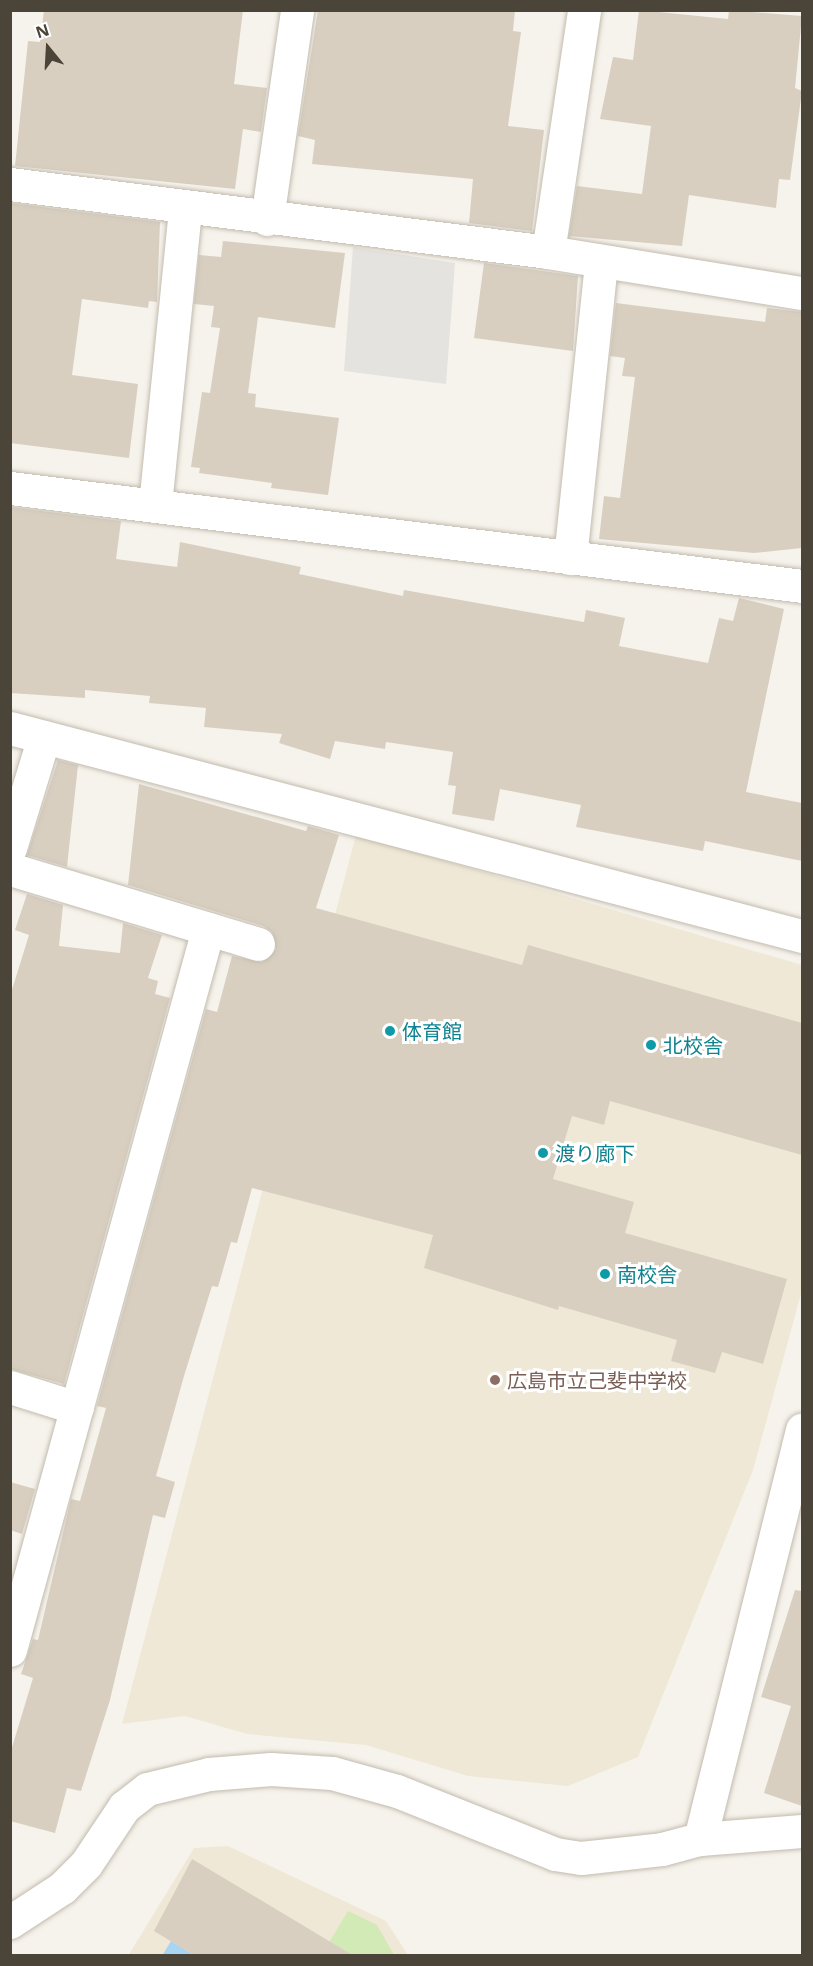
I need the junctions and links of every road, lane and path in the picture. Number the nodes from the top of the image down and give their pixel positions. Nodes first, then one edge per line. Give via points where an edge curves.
1 (297, 10) edge
2 (584, 10) edge
3 (10, 184) edge
4 (185, 209) junction
5 (267, 219) junction
6 (548, 252) junction
7 (601, 264) junction
8 (802, 293) edge
9 (10, 488) edge
10 (154, 505) junction
11 (570, 558) junction
12 (802, 586) edge
13 (10, 728) edge
14 (44, 737) junction
15 (10, 848) edge
16 (10, 869) edge
17 (208, 929) junction
18 (802, 936) edge
19 (258, 944) dead end
20 (10, 1387) edge
21 (77, 1408) junction
22 (802, 1430) edge
23 (10, 1650) edge
24 (802, 1831) edge
25 (700, 1839) junction
26 (10, 1922) edge

1 - 5 street
2 - 6 street
3 - 4 street
4 - 5 street
4 - 10 street
5 - 6 street
6 - 7 street
7 - 8 street
7 - 11 street
9 - 10 street
10 - 11 street
11 - 12 street
13 - 14 street
14 - 15 street
14 - 18 street
16 - 17 street
17 - 19 street
17 - 21 street
20 - 21 street
21 - 23 street
22 - 25 street
24 - 25 street
25 - 26 street via 662,1850 581,1858 555,1854 397,1791 332,1773 271,1769 209,1774 147,1789 124,1806 70,1880

